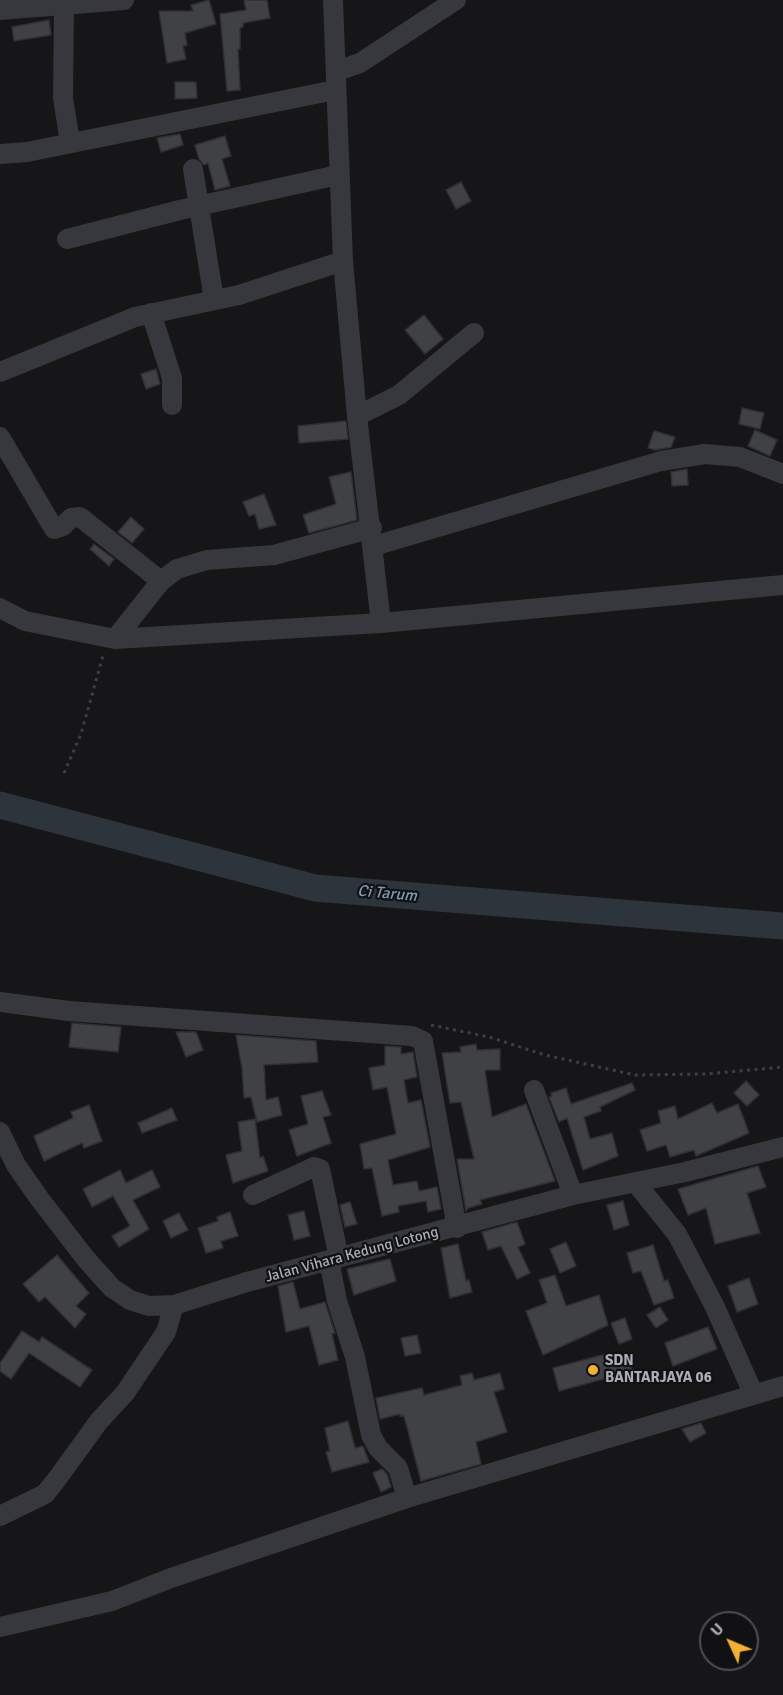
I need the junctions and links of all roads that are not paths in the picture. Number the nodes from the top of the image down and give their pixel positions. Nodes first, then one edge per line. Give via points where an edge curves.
1 (124, 0) edge
2 (333, 0) edge
3 (456, 0) edge
4 (64, 5) junction
5 (0, 10) edge
6 (336, 81) junction
7 (70, 142) junction
8 (0, 154) edge
9 (192, 169) dead end
10 (338, 175) junction
11 (200, 205) junction
12 (67, 239) dead end
13 (343, 261) junction
14 (214, 300) junction
15 (151, 313) junction
16 (474, 333) dead end
17 (0, 372) edge
18 (172, 405) dead end
19 (357, 417) junction
20 (0, 437) edge
21 (783, 474) edge
22 (373, 537) junction
23 (161, 581) junction
24 (783, 585) edge
25 (0, 608) edge
26 (381, 623) junction
27 (112, 638) junction
28 (0, 1002) edge
29 (534, 1090) dead end
30 (1, 1137) edge
31 (783, 1147) edge
32 (634, 1182) junction
33 (573, 1194) junction
34 (253, 1195) dead end
35 (457, 1228) junction
36 (334, 1259) junction
37 (174, 1305) junction
38 (783, 1386) edge
39 (753, 1394) junction
40 (407, 1498) junction
41 (0, 1516) edge
42 (0, 1627) edge

1 - 4 street
2 - 6 street
3 - 6 street
4 - 5 street
4 - 7 street via 63,98
6 - 7 street
6 - 10 street
7 - 8 street
9 - 11 street
10 - 11 street
10 - 13 street
11 - 12 street
11 - 14 street
13 - 14 street via 239,296
13 - 19 street
14 - 15 street
15 - 17 street
15 - 18 street via 172,378
16 - 19 street via 399,395
19 - 22 street
20 - 23 street via 54,529 80,517
21 - 22 street via 740,457 705,454 661,461
22 - 23 street via 274,555 207,560 177,569
22 - 26 street
23 - 27 street
24 - 26 street
25 - 27 street via 25,621
26 - 27 street
28 - 35 street via 69,1011 412,1036 423,1041
29 - 33 street
30 - 37 street, Jalan Vihara Kedung Lotong via 39,1198 112,1288 149,1306
31 - 32 street, Jalan Vihara Kedung Lotong
32 - 33 street, Jalan Vihara Kedung Lotong
32 - 39 street via 677,1234 715,1307
33 - 35 street, Jalan Vihara Kedung Lotong
34 - 36 street via 314,1167 320,1169
35 - 36 street, Jalan Vihara Kedung Lotong
36 - 37 street, Jalan Vihara Kedung Lotong
36 - 40 street via 337,1301 355,1357 370,1435 398,1468
37 - 41 street via 166,1332 131,1384 45,1494
38 - 39 street
39 - 40 street
40 - 42 street via 112,1601

